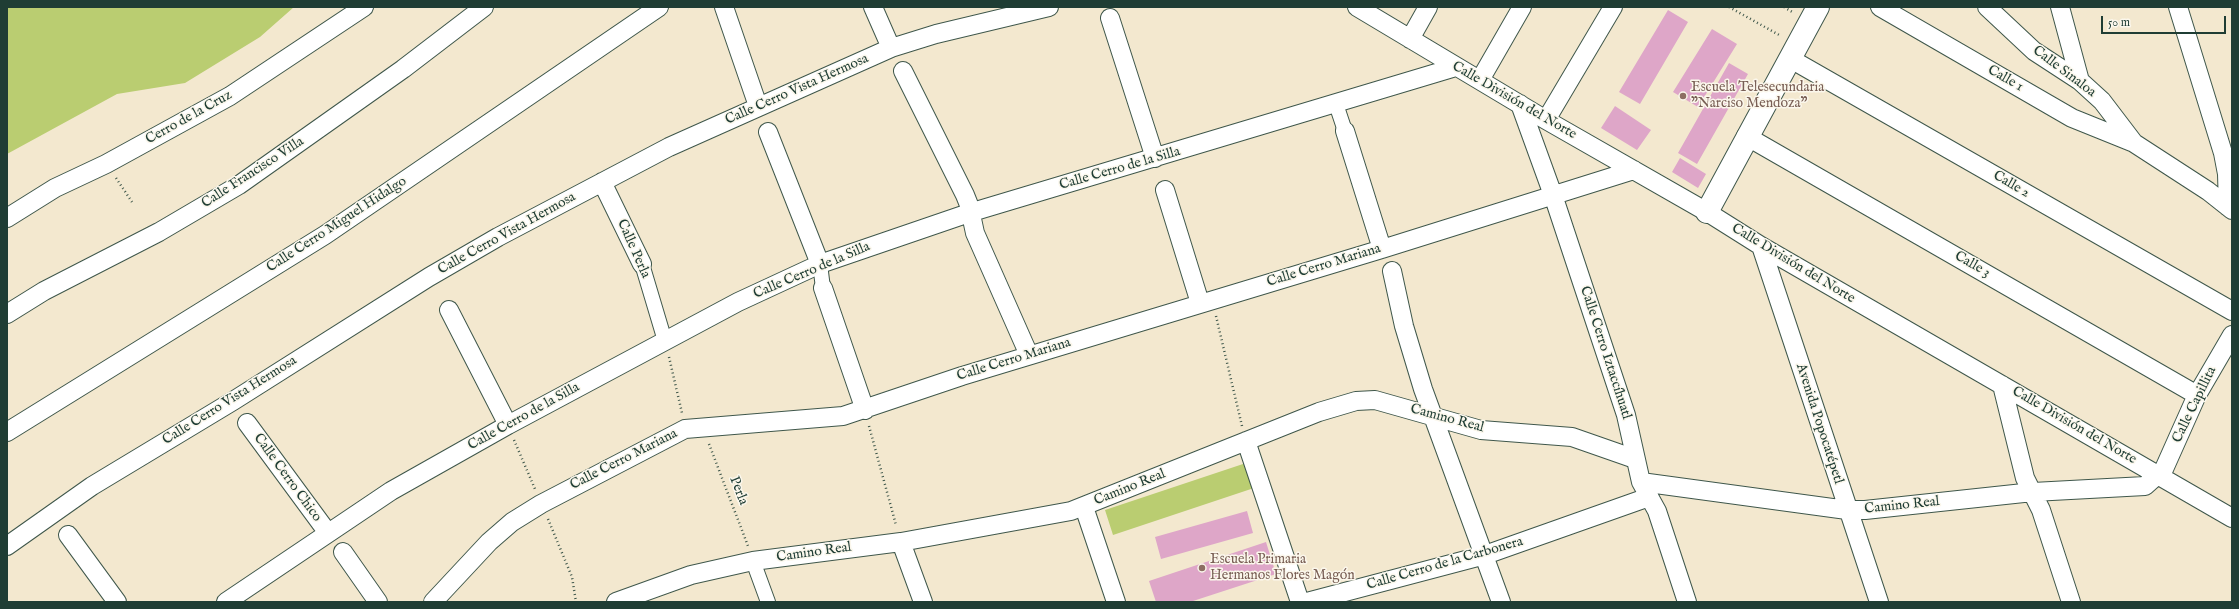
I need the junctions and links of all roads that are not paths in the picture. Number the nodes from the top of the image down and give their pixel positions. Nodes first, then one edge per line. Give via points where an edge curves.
1 (364, 7) edge
2 (484, 7) edge
3 (659, 7) edge
4 (724, 7) edge
5 (873, 7) edge
6 (1049, 7) edge
7 (1357, 7) edge
8 (1428, 7) edge
9 (1522, 7) edge
10 (1613, 7) edge
11 (1818, 7) edge
12 (1880, 7) edge
13 (1987, 7) edge
14 (2060, 7) edge
15 (2178, 7) edge
16 (1110, 18) dead end
17 (1410, 39) junction
18 (891, 48) junction
19 (1792, 51) junction
20 (1456, 67) junction
21 (903, 71) dead end
22 (1480, 80) junction
23 (2080, 81) junction
24 (1336, 104) junction
25 (1520, 104) junction
26 (758, 106) junction
27 (1546, 120) junction
28 (1345, 131) joint
29 (768, 132) dead end
30 (1746, 136) junction
31 (2134, 143) junction
32 (1155, 158) junction
33 (1634, 170) junction
34 (602, 182) junction
35 (1165, 190) dead end
36 (1553, 195) junction
37 (2231, 207) edge
38 (1707, 212) junction
39 (969, 213) junction
40 (7, 218) edge
41 (1761, 246) junction
42 (1382, 249) junction
43 (642, 264) joint
44 (820, 264) junction
45 (1392, 271) dead end
46 (823, 288) joint
47 (1200, 303) junction
48 (449, 310) dead end
49 (2232, 311) edge
50 (7, 314) edge
51 (2232, 335) edge
52 (665, 341) junction
53 (1029, 355) junction
54 (2002, 385) junction
55 (2197, 395) junction
56 (865, 410) junction
57 (1433, 418) junction
58 (247, 423) dead end
59 (508, 425) junction
60 (7, 432) edge
61 (1246, 441) junction
62 (1634, 459) junction
63 (2159, 474) junction
64 (1645, 489) junction
65 (2033, 492) junction
66 (1084, 507) junction
67 (1848, 510) junction
68 (2232, 518) edge
69 (328, 533) junction
70 (68, 535) dead end
71 (901, 542) junction
72 (7, 546) edge
73 (343, 552) dead end
74 (1485, 555) junction
75 (754, 561) junction
76 (117, 602) edge
77 (226, 602) edge
78 (378, 602) edge
79 (433, 602) edge
80 (616, 602) edge
81 (768, 602) edge
82 (923, 602) edge
83 (1116, 602) edge
84 (1300, 602) edge
85 (1307, 602) edge
86 (1501, 602) edge
87 (1687, 602) edge
88 (1879, 602) edge
89 (2071, 602) edge

1 - 40 street, Cerro de la Cruz via 230,96 106,164 55,188
2 - 50 street, Calle Francisco Villa via 403,69 239,185 159,232 44,291
3 - 60 street, Calle Cerro Miguel Hidalgo via 325,235
4 - 26 street
5 - 18 street
6 - 18 street, Calle Cerro Vista Hermosa via 936,34
7 - 17 street, Calle División del Norte
8 - 17 street
9 - 22 street
10 - 27 street
11 - 19 street
12 - 31 street, Calle 1 via 2072,118
13 - 23 street, Calle Sinaloa via 2034,51
14 - 23 street
15 - 37 street via 2222,153
16 - 32 street
17 - 20 street, Calle División del Norte
18 - 26 street, Calle Cerro Vista Hermosa
19 - 30 street
19 - 49 street, Calle 2
20 - 22 street, Calle División del Norte
20 - 24 street, Calle Cerro de la Silla
21 - 39 street via 965,195
22 - 25 street, Calle División del Norte
23 - 31 street, Calle Sinaloa via 2102,101
24 - 28 street
24 - 32 street, Calle Cerro de la Silla
25 - 27 street, Calle División del Norte
25 - 36 street, Calle Cerro Iztaccíhuatl
26 - 34 street, Calle Cerro Vista Hermosa via 669,147
27 - 33 street, Calle División del Norte
28 - 42 street
29 - 44 street
30 - 38 street
30 - 55 street, Calle 3
31 - 37 street, Calle Sinaloa
32 - 39 street, Calle Cerro de la Silla
33 - 36 street, Calle Cerro Mariana
33 - 38 street, Calle División del Norte
34 - 43 street, Calle Perla
34 - 72 street, Calle Cerro Vista Hermosa via 429,277 92,486
35 - 47 street
36 - 42 street, Calle Cerro Mariana
36 - 62 street, Calle Cerro Iztaccíhuatl via 1626,415
38 - 41 street, Calle División del Norte
39 - 44 street, Calle Cerro de la Silla
39 - 53 street via 975,233
41 - 54 street, Calle División del Norte
41 - 67 street, Avenida Popocatépetl
42 - 47 street, Calle Cerro Mariana
43 - 52 street, Calle Perla
44 - 46 street
44 - 52 street, Calle Cerro de la Silla via 738,302
45 - 57 street via 1404,326
46 - 56 street
47 - 53 street, Calle Cerro Mariana
48 - 59 street
51 - 55 street, Calle Capillita
52 - 59 street, Calle Cerro de la Silla
53 - 56 street, Calle Cerro Mariana
54 - 63 street, Calle División del Norte
54 - 65 street via 2025,478
55 - 63 street, Calle Capillita via 2168,461
56 - 79 street, Calle Cerro Mariana via 843,416 685,429 541,504 512,522 489,542
57 - 61 street, Camino Real via 1375,400 1356,401 1319,412
57 - 62 street, Camino Real via 1481,430 1572,438
57 - 74 street
58 - 69 street, Calle Cerro Chico
59 - 69 street, Calle Cerro de la Silla via 391,490
61 - 66 street, Camino Real
61 - 84 street
62 - 64 street, Calle Cerro Iztaccíhuatl
63 - 65 street, Camino Real via 2145,486 2137,488
63 - 68 street, Calle División del Norte
64 - 67 street, Camino Real
64 - 74 street, Calle Cerro de la Carbonera
64 - 87 street, Calle Cerro Iztaccíhuatl via 1657,511
65 - 67 street, Camino Real
65 - 89 street
66 - 71 street, Camino Real via 1053,515
66 - 83 street
67 - 88 street, Avenida Popocatépetl
69 - 77 street, Calle Cerro de la Silla
70 - 76 street
71 - 75 street, Camino Real
71 - 82 street
73 - 78 street
74 - 85 street, Calle Cerro de la Carbonera
74 - 86 street
75 - 80 street, Camino Real via 691,575
75 - 81 street

